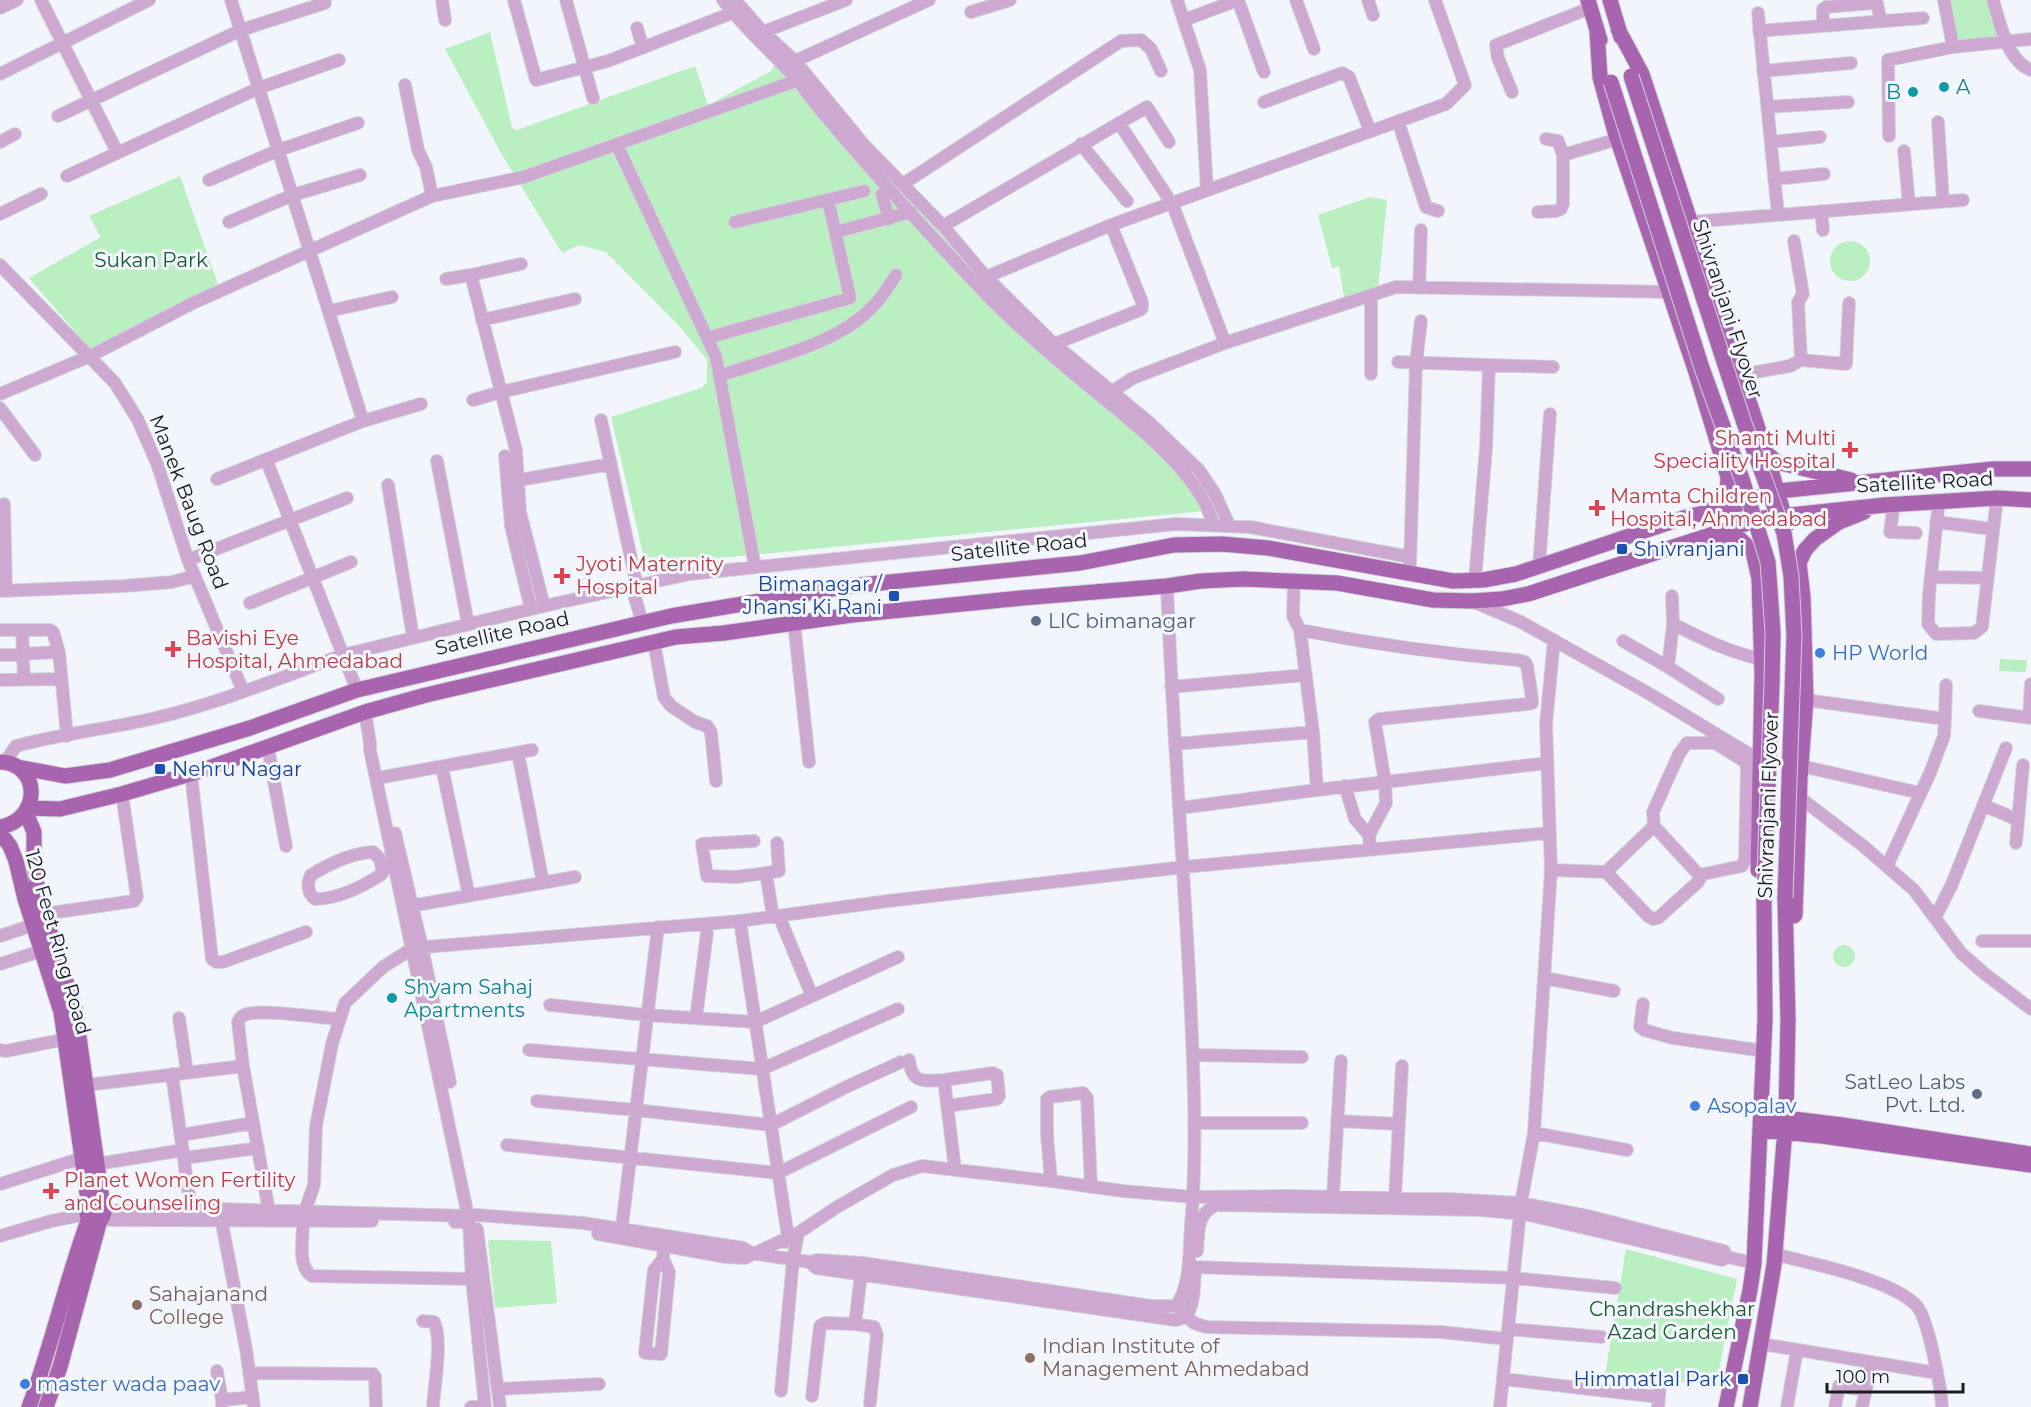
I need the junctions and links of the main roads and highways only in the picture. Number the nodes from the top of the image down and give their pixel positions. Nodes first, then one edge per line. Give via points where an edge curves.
1 (1610, 0) edge
2 (1589, 4) edge
3 (1618, 29) junction
4 (1597, 32) junction
5 (1766, 453) junction
6 (2031, 469) edge
7 (1728, 477) junction
8 (1864, 483) junction
9 (1778, 491) junction
10 (2031, 500) edge
11 (1890, 504) junction
12 (1737, 505) junction
13 (1785, 515) junction
14 (1683, 518) junction
15 (1743, 526) junction
16 (1689, 542) junction
17 (1753, 552) junction
18 (1799, 562) junction
19 (8, 764) edge
20 (27, 810) junction
21 (0, 827) edge
22 (0, 833) edge
23 (1764, 907) junction
24 (39, 920) junction
25 (1785, 925) junction
26 (1762, 1123) junction
27 (1785, 1124) junction
28 (2031, 1154) edge
29 (2031, 1166) edge
30 (96, 1214) junction
31 (28, 1407) edge
32 (46, 1407) edge
33 (1726, 1407) edge
34 (1750, 1407) edge

1 - 3 main road
2 - 4 main road
3 - 5 main road via 1642,74
3 - 25 main road, Shivranjani Flyover, bridge via 1744,423 1784,532 1794,636
4 - 7 main road via 1600,77 1618,139
4 - 23 main road, Shivranjani Flyover, bridge via 1702,368 1768,562 1773,642
5 - 8 main road via 1777,462
5 - 9 main road
6 - 8 main road, Satellite Road via 1993,469
7 - 12 main road
7 - 14 main road via 1727,497 1720,506
8 - 9 main road, Satellite Road
9 - 12 main road, Satellite Road
9 - 13 main road
10 - 11 main road, Satellite Road
11 - 13 main road, Satellite Road
11 - 18 main road via 1839,522 1815,539
12 - 14 main road, Satellite Road
12 - 15 main road
13 - 15 main road, Satellite Road
13 - 18 main road
14 - 19 main road, Satellite Road via 1516,574 1475,580 1453,581 1268,548 1222,544 1173,546 1080,563 850,586 642,622 357,690 250,728 110,770 65,776
15 - 16 main road, Satellite Road
15 - 17 main road
16 - 17 main road via 1738,537
16 - 20 main road, Satellite Road via 1502,599 1433,600 1337,583 1243,579 1022,598 676,638 426,695 122,794 60,809
17 - 23 main road via 1759,578 1762,659 1758,897
18 - 25 main road via 1806,700 1795,915
19 - 20 main road, 120 Feet Ring Road via 23,772 30,785
20 - 21 main road via 14,823
20 - 24 main road, 120 Feet Ring Road via 34,832
22 - 24 main road, 120 Feet Ring Road via 10,846
23 - 26 main road
24 - 30 main road, 120 Feet Ring Road via 41,951 61,1012 82,1158
24 - 30 main road, 120 Feet Ring Road via 75,1009 97,1164
25 - 27 main road, Shivranjani Flyover
26 - 27 main road
26 - 33 main road via 1754,1263
27 - 28 main road
27 - 29 main road
27 - 34 main road, Shivranjani Flyover via 1774,1254
30 - 31 main road, 120 Feet Ring Road via 75,1258
30 - 32 main road, 120 Feet Ring Road via 60,1367

